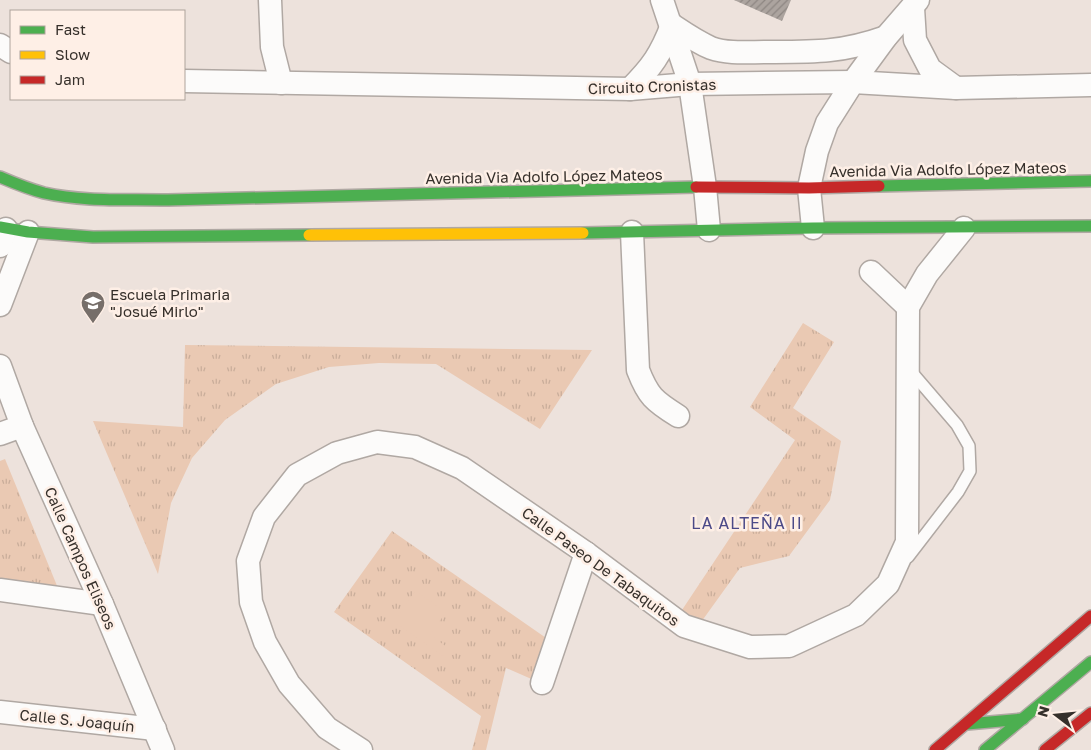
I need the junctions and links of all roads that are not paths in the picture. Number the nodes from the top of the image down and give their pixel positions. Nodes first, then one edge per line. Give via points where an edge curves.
1 (270, 0) edge
2 (662, 0) edge
3 (915, 4) edge
4 (672, 25) junction
5 (886, 37) junction
6 (185, 81) edge
7 (853, 82) junction
8 (281, 83) junction
9 (690, 84) junction
10 (1091, 85) edge
11 (956, 88) junction
12 (630, 90) junction
13 (0, 177) edge
14 (1091, 181) edge
15 (705, 187) junction
16 (809, 188) junction
17 (1091, 226) edge
18 (813, 228) junction
19 (964, 228) junction
20 (709, 230) junction
21 (632, 232) junction
22 (9, 233) edge
23 (871, 272) dead end
24 (0, 305) edge
25 (908, 307) junction
26 (0, 366) edge
27 (908, 367) junction
28 (0, 408) edge
29 (678, 416) dead end
30 (10, 430) edge
31 (586, 553) junction
32 (888, 584) junction
33 (0, 590) edge
34 (94, 603) junction
35 (1091, 616) edge
36 (1091, 662) edge
37 (542, 683) dead end
38 (0, 712) edge
39 (1091, 713) edge
40 (1023, 719) junction
41 (967, 724) junction
42 (149, 735) edge
43 (163, 750) edge
44 (361, 750) edge
45 (935, 750) edge
46 (986, 750) edge
47 (1045, 750) edge

1 - 8 street via 272,47
2 - 4 street
3 - 5 street
3 - 11 street via 915,40 930,68
4 - 5 street via 713,49 734,52 821,52
4 - 9 street
4 - 12 street via 662,50
5 - 7 street
6 - 8 street, Circuito Cronistas
7 - 9 street, Circuito Cronistas
7 - 11 street, Circuito Cronistas
7 - 16 street via 827,124
8 - 12 street, Circuito Cronistas
9 - 12 street, Circuito Cronistas
9 - 15 street
10 - 11 street, Circuito Cronistas
13 - 15 main road, Avenida Via Adolfo López Mateos via 50,194 168,200
14 - 16 main road, Avenida Via Adolfo López Mateos
15 - 16 main road, Avenida Via Adolfo López Mateos
15 - 20 street
16 - 18 street
17 - 19 main road
18 - 19 main road
18 - 20 main road
19 - 25 street, Calle Paseo De Tabaquitos via 927,274
20 - 21 main road
21 - 22 main road via 156,238
21 - 29 street via 638,370 645,388 657,403
22 - 24 street
23 - 25 street
25 - 27 street, Calle Paseo De Tabaquitos
26 - 30 street, Calle Campos Eliseos
27 - 32 street, Calle Paseo De Tabaquitos via 907,542
27 - 32 lane via 957,425 969,446 970,471 958,492
28 - 30 street, Calle Campos Eliseos
30 - 34 street, Calle Campos Eliseos
31 - 32 street, Calle Paseo De Tabaquitos via 684,626 750,647 789,646 856,616
31 - 37 street
31 - 44 street, Calle Paseo De Tabaquitos via 462,468 415,447 377,442 337,453 298,475 264,517 248,561 251,602 265,642 289,684 327,728
33 - 34 street
34 - 42 street, Calle Campos Eliseos
35 - 41 main road
36 - 40 main road
38 - 42 street, Calle S. Joaquín
39 - 47 main road
40 - 41 main road
40 - 46 main road
41 - 45 main road
42 - 43 street, Calle Campos Eliseos

